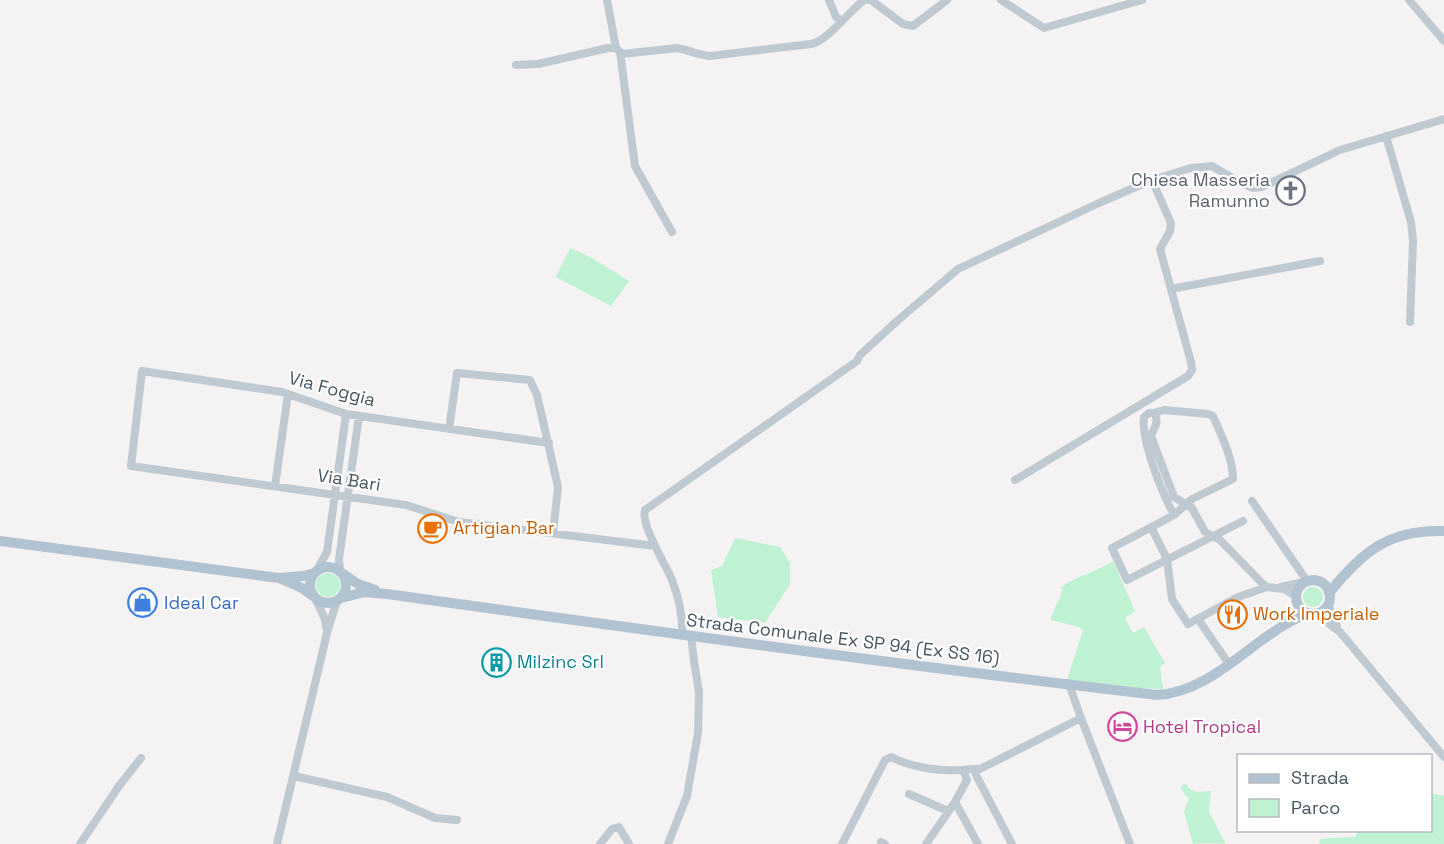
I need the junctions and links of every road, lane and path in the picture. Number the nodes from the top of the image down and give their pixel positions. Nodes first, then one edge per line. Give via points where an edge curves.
1 (607, 0) edge
2 (829, 0) edge
3 (864, 0) edge
4 (869, 0) edge
5 (947, 0) edge
6 (1001, 0) edge
7 (1142, 0) edge
8 (1409, 0) edge
9 (842, 21) junction
10 (1444, 41) edge
11 (618, 50) junction
12 (516, 64) dead end
13 (1444, 119) edge
14 (1386, 136) junction
15 (1152, 180) junction
16 (672, 232) dead end
17 (1320, 261) dead end
18 (1171, 289) junction
19 (1410, 322) dead end
20 (142, 371) joint
21 (288, 394) junction
22 (1154, 413) junction
23 (346, 414) junction
24 (359, 416) junction
25 (449, 429) junction
26 (549, 443) junction
27 (1015, 480) dead end
28 (275, 486) junction
29 (335, 494) junction
30 (348, 497) junction
31 (1252, 501) dead end
32 (1186, 505) junction
33 (1174, 515) junction
34 (1243, 521) dead end
35 (1151, 527) junction
36 (1444, 531) edge
37 (553, 533) junction
38 (1211, 536) junction
39 (0, 541) edge
40 (655, 546) junction
41 (1167, 559) junction
42 (316, 572) junction
43 (341, 572) junction
44 (1346, 572) junction
45 (279, 578) junction
46 (1306, 582) junction
47 (1322, 582) junction
48 (1271, 588) junction
49 (387, 594) junction
50 (315, 597) junction
51 (340, 599) junction
52 (1297, 599) junction
53 (1329, 599) junction
54 (1312, 613) junction
55 (1198, 619) junction
56 (1277, 629) junction
57 (1340, 632) junction
58 (327, 633) junction
59 (687, 636) junction
60 (1228, 664) junction
61 (1069, 684) junction
62 (1082, 718) junction
63 (1444, 757) edge
64 (141, 758) dead end
65 (963, 770) junction
66 (974, 775) junction
67 (294, 776) junction
68 (909, 794) dead end
69 (955, 802) junction
70 (948, 811) junction
71 (457, 820) dead end
72 (80, 844) edge
73 (277, 844) edge
74 (600, 844) edge
75 (629, 844) edge
76 (668, 844) edge
77 (842, 844) edge
78 (926, 844) edge
79 (978, 844) edge
80 (1012, 844) edge
81 (1130, 844) edge

1 - 11 street
2 - 9 street
3 - 9 street
4 - 5 street via 903,24 914,26
6 - 7 street via 1044,28
8 - 10 street
9 - 11 street via 823,39 811,44 710,56 677,48 622,54
11 - 12 street via 608,48 538,64
11 - 16 street via 635,166
13 - 14 street
14 - 15 street via 1340,150 1262,187 1243,184 1212,166
14 - 19 street via 1412,222
15 - 18 street via 1171,223 1160,249
15 - 40 street via 958,269 857,361 645,510 644,518
17 - 18 street
18 - 27 street via 1191,362 1188,376
20 - 21 street, Via Foggia
20 - 28 street, Via Bari via 131,466
21 - 23 street, Via Foggia
21 - 28 street
22 - 32 street via 1157,423 1151,436 1174,496
22 - 32 street via 1164,410 1213,416 1226,449 1233,479
22 - 33 street via 1144,417 1143,423 1157,474
23 - 24 street, Via Foggia
23 - 29 street
24 - 25 street, Via Foggia
24 - 30 street
25 - 26 street, Via Foggia
25 - 26 street via 457,373 530,380
26 - 37 street via 558,487
28 - 29 street, Via Bari
29 - 30 street, Via Bari
29 - 42 street via 327,552
30 - 37 street, Via Bari via 406,505 459,522
30 - 43 street via 339,559
31 - 46 street
32 - 33 street
32 - 38 street
33 - 35 street
34 - 38 street
35 - 41 street
35 - 41 street via 1112,548 1127,580
36 - 44 main road via 1415,531 1394,537 1372,549
37 - 40 street, Via Bari
38 - 41 street
38 - 48 street
39 - 45 main road
40 - 59 street via 678,597
41 - 55 street via 1172,599 1188,624
42 - 43 main road via 329,567
42 - 45 main road
42 - 50 main road via 310,582
43 - 49 main road, Strada Comunale Ex SP 94 (Ex SS 16) via 358,584
43 - 51 main road via 346,588
44 - 47 main road
44 - 53 main road
45 - 50 main road
46 - 47 main road
46 - 48 street
46 - 52 main road via 1300,586
47 - 53 main road
48 - 52 street via 1284,589
48 - 55 street via 1239,597
49 - 51 main road, Strada Comunale Ex SP 94 (Ex SS 16) via 366,592
49 - 59 main road, Strada Comunale Ex SP 94 (Ex SS 16)
50 - 51 main road via 326,603
50 - 58 street
51 - 58 street
52 - 54 main road via 1300,608
52 - 56 main road, Strada Comunale Ex SP 94 (Ex SS 16) via 1289,617
53 - 54 main road via 1325,609
53 - 57 street
54 - 56 main road, Strada Comunale Ex SP 94 (Ex SS 16)
54 - 57 street
55 - 60 street
56 - 60 main road, Strada Comunale Ex SP 94 (Ex SS 16)
57 - 63 street
58 - 67 street
59 - 61 main road, Strada Comunale Ex SP 94 (Ex SS 16)
59 - 76 street via 699,692 698,733 687,796
60 - 61 main road, Strada Comunale Ex SP 94 (Ex SS 16) via 1216,674 1171,694
61 - 62 street
62 - 66 street
62 - 81 street
64 - 72 street
65 - 66 street
65 - 66 street
65 - 77 street via 927,769 891,757 885,760
66 - 69 street
66 - 80 street
67 - 71 street via 387,797 435,818
67 - 73 street
68 - 70 street
69 - 70 street
69 - 79 street
70 - 78 street
74 - 75 street via 612,829 619,827

